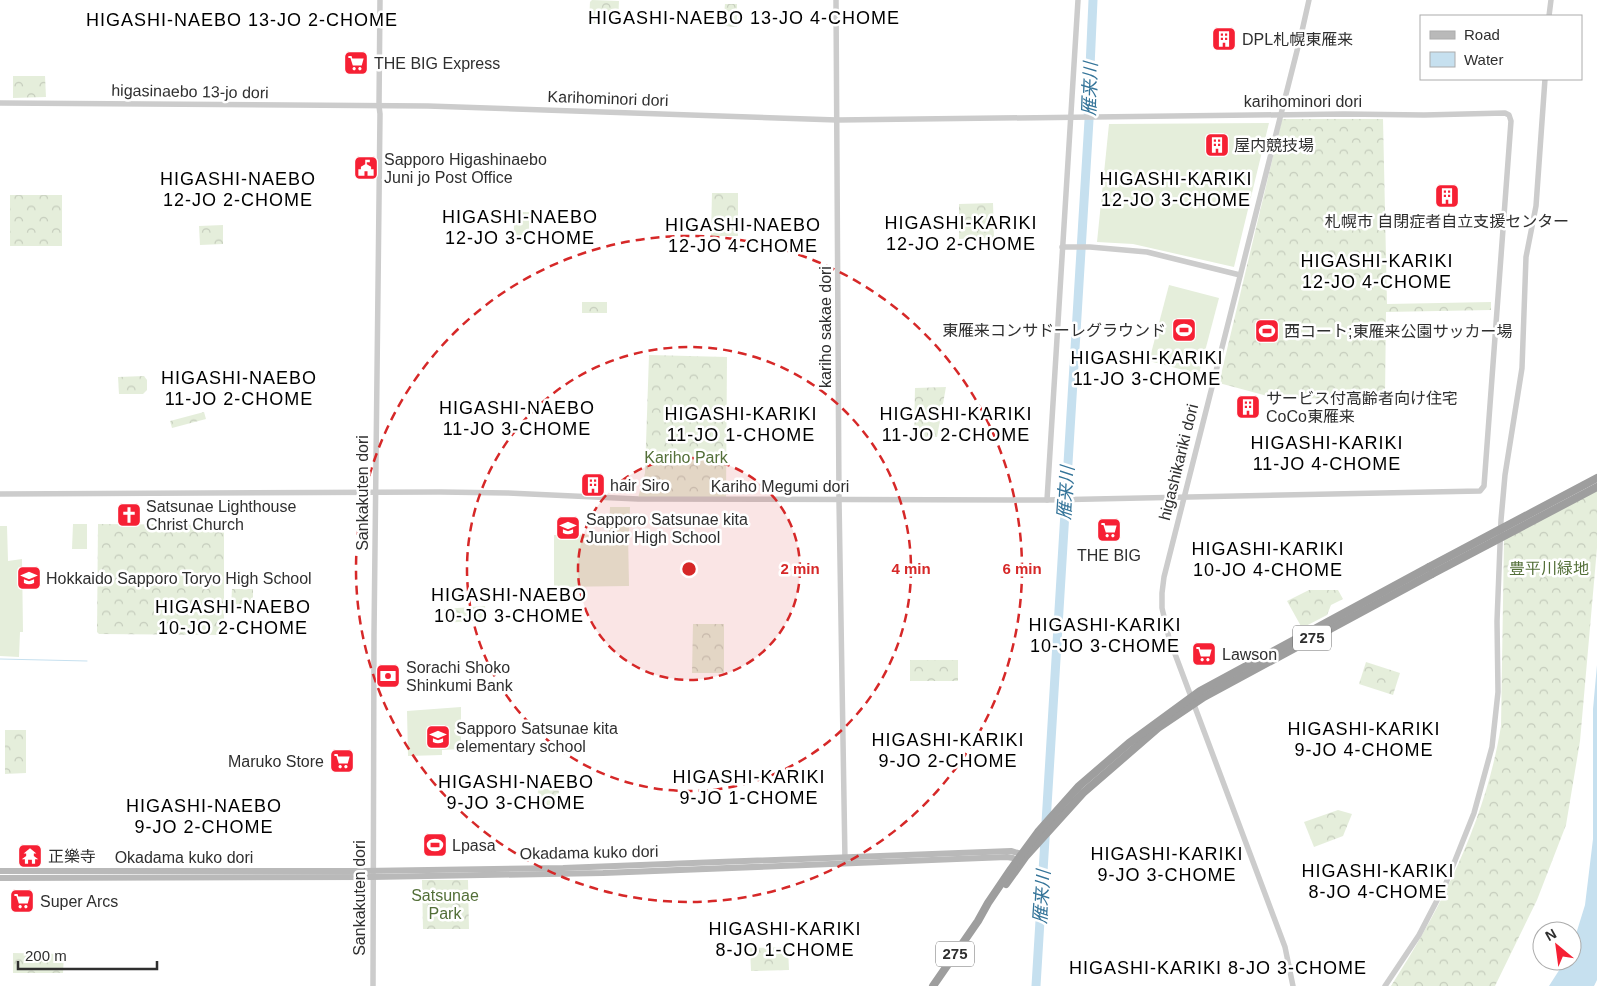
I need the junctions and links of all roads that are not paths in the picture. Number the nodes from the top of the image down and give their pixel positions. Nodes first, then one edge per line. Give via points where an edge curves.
1 (380, 0) edge
2 (836, 0) edge
3 (1078, 0) edge
4 (1309, 0) edge
5 (1551, 0) edge
6 (1550, 15) edge
7 (1545, 80) edge
8 (0, 103) edge
9 (379, 106) junction
10 (1505, 113) joint
11 (1281, 115) junction
12 (1070, 117) junction
13 (837, 120) junction
14 (1062, 247) junction
15 (1240, 275) junction
16 (1597, 478) edge
17 (1597, 487) edge
18 (376, 492) junction
19 (0, 494) edge
20 (1183, 496) junction
21 (840, 500) junction
22 (1048, 500) junction
23 (1431, 571) junction
24 (1192, 701) junction
25 (1024, 855) junction
26 (845, 861) junction
27 (1019, 862) junction
28 (0, 871) edge
29 (372, 874) junction
30 (0, 878) edge
31 (373, 986) edge
32 (933, 986) edge
33 (1293, 986) edge
34 (1385, 986) edge

1 - 9 street, Sankakuten dori
2 - 13 street, kariho sakae dori
3 - 12 street
4 - 11 street, higashikariki dori
5 - 6 street
7 - 34 street via 1536,206 1526,257 1522,368 1501,520 1497,701 1492,747 1474,813 1446,883 1419,935
8 - 9 street, higasinaebo 13-jo dori
9 - 13 street, Karihominori dori
9 - 18 street, Sankakuten dori
10 - 11 street, karihominori dori
10 - 20 street, Kariho Megumi dori via 1511,121 1484,486 1480,491
11 - 12 street, karihominori dori
11 - 15 street, higashikariki dori
12 - 13 street
12 - 14 street
13 - 21 street, kariho sakae dori
14 - 15 street via 1147,252
14 - 22 street
15 - 20 street, higashikariki dori
16 - 23 highway, 275, bridge
17 - 23 highway, 275, bridge
18 - 19 street, Kariho Megumi dori
18 - 21 street, Kariho Megumi dori
18 - 29 street, Sankakuten dori
20 - 22 street, Kariho Megumi dori
20 - 24 street, higashikariki dori via 1162,593 1168,638
21 - 22 street, Kariho Megumi dori
21 - 26 street, kariho sakae dori
23 - 24 highway, 275 via 1200,691
24 - 25 highway, 275 via 1083,792
24 - 25 highway, 275 via 1156,722 1079,786 1038,832
24 - 33 street, higashikariki dori via 1285,948
25 - 26 main road, Okadama kuko dori via 1010,851
25 - 27 highway, 275
26 - 27 main road, Okadama kuko dori via 1007,857
26 - 29 main road, Okadama kuko dori via 603,873
27 - 32 highway, 275 via 988,902
28 - 29 main road, Okadama kuko dori
29 - 30 main road, Okadama kuko dori
29 - 31 street, Sankakuten dori

